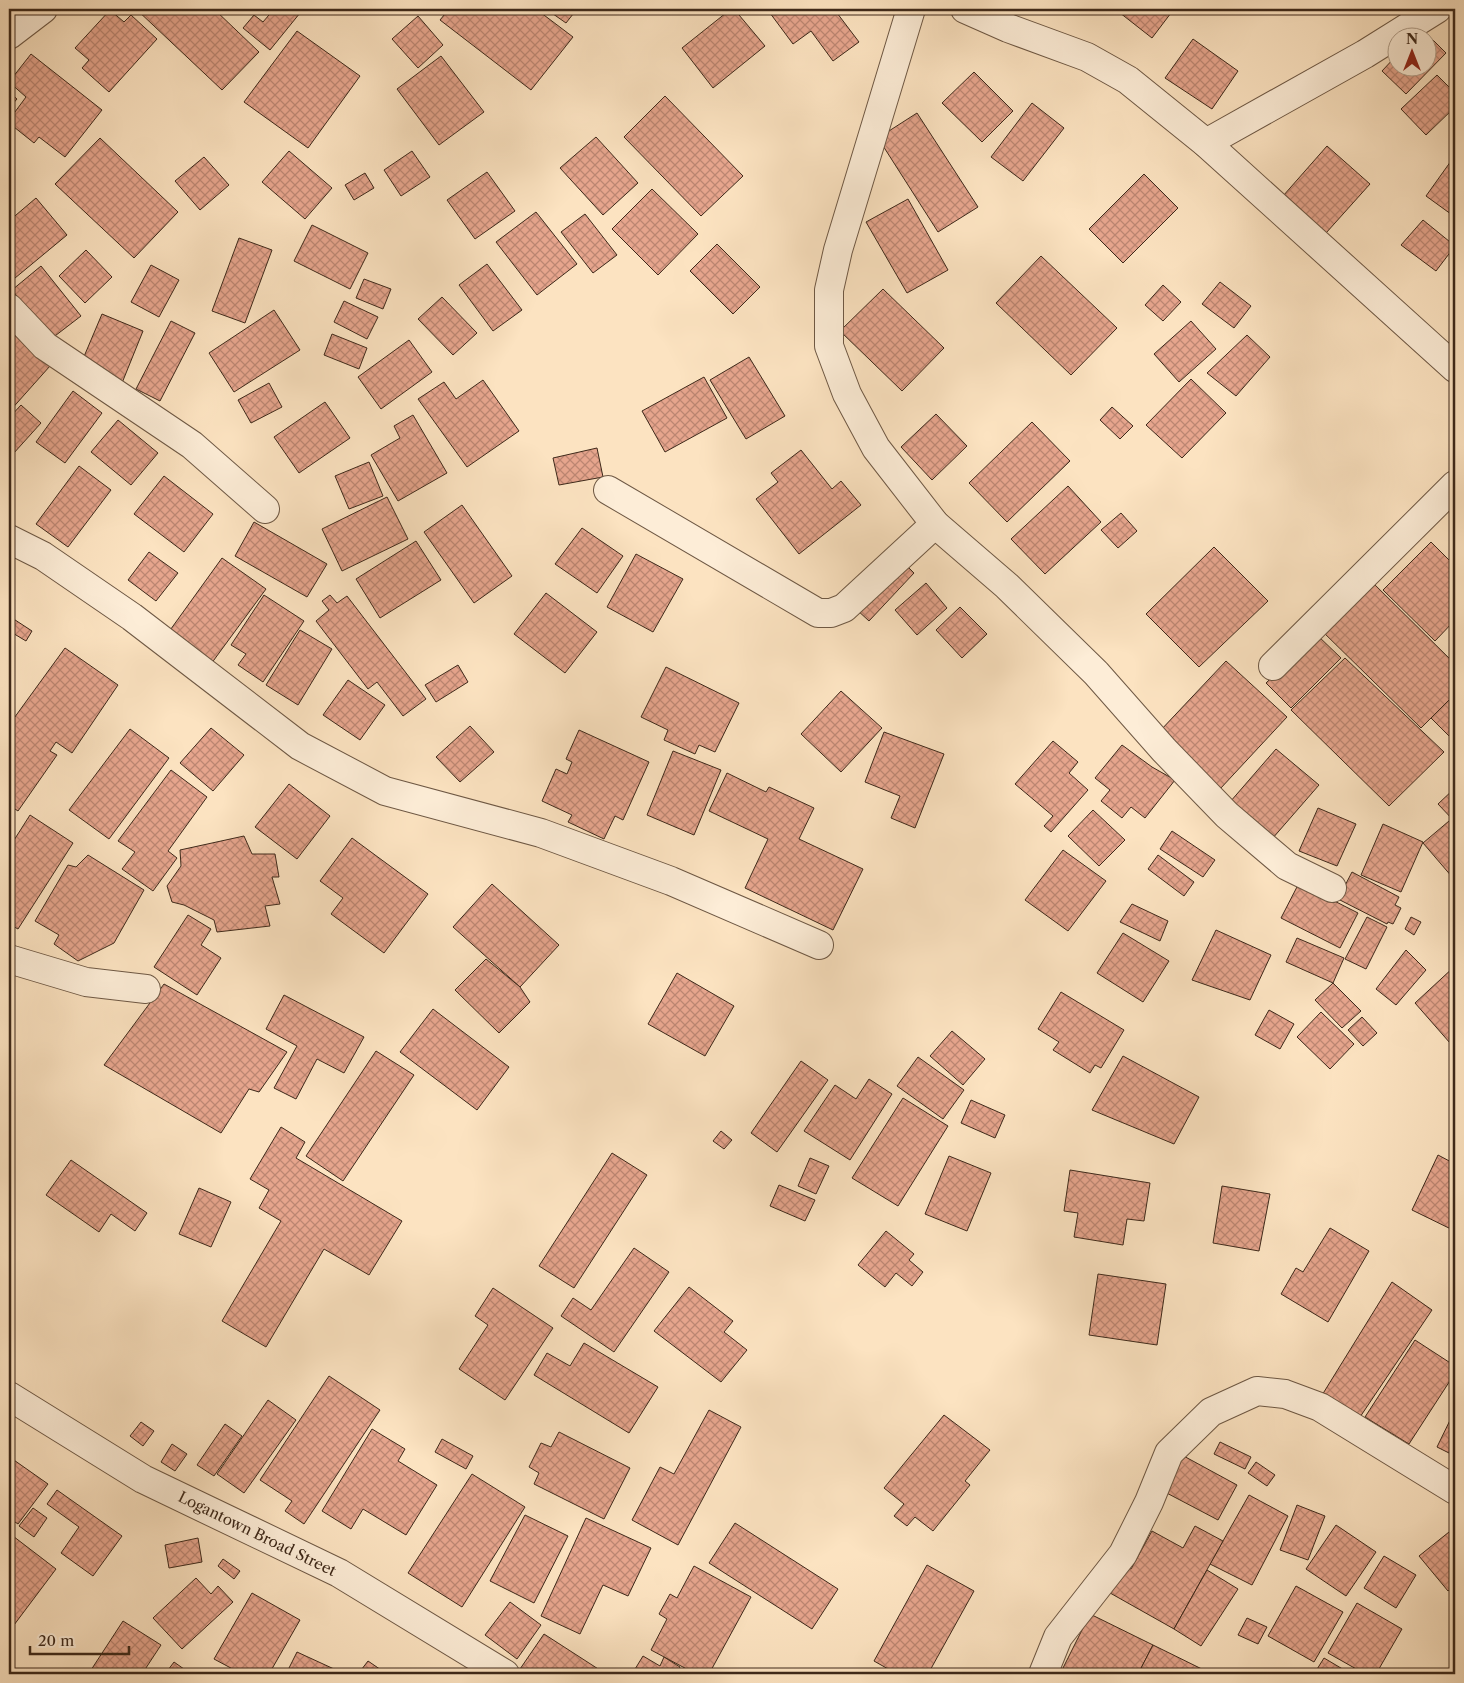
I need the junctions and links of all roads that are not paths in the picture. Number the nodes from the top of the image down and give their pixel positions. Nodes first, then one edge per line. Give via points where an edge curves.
1 (42, 9) edge
2 (910, 9) edge
3 (965, 9) edge
4 (1436, 9) edge
5 (9, 34) edge
6 (1206, 143) junction
7 (9, 308) edge
8 (1455, 368) edge
9 (1455, 485) edge
10 (608, 490) dead end
11 (265, 509) dead end
12 (935, 524) junction
13 (9, 539) edge
14 (1273, 666) dead end
15 (1332, 888) dead end
16 (819, 945) dead end
17 (9, 959) edge
18 (146, 989) dead end
19 (9, 1396) edge
20 (1455, 1490) edge
21 (505, 1674) edge
22 (1043, 1674) edge

1 - 5 street
2 - 12 street via 838,250 829,290 829,346 847,394 876,448
3 - 6 street via 1086,57 1128,80
4 - 6 street via 1365,54
6 - 8 street
7 - 11 street via 46,346 192,445
9 - 14 street
10 - 12 street via 818,613 844,608
12 - 15 street via 1007,586 1089,667 1227,815 1287,866
13 - 16 street via 43,556 132,617 300,746 385,791 541,833 671,881
17 - 18 street via 86,982
19 - 21 street, Logantown Broad Street via 143,1479 339,1573
20 - 22 street via 1320,1407 1285,1394 1257,1391 1211,1412 1169,1453 1123,1554 1058,1637

